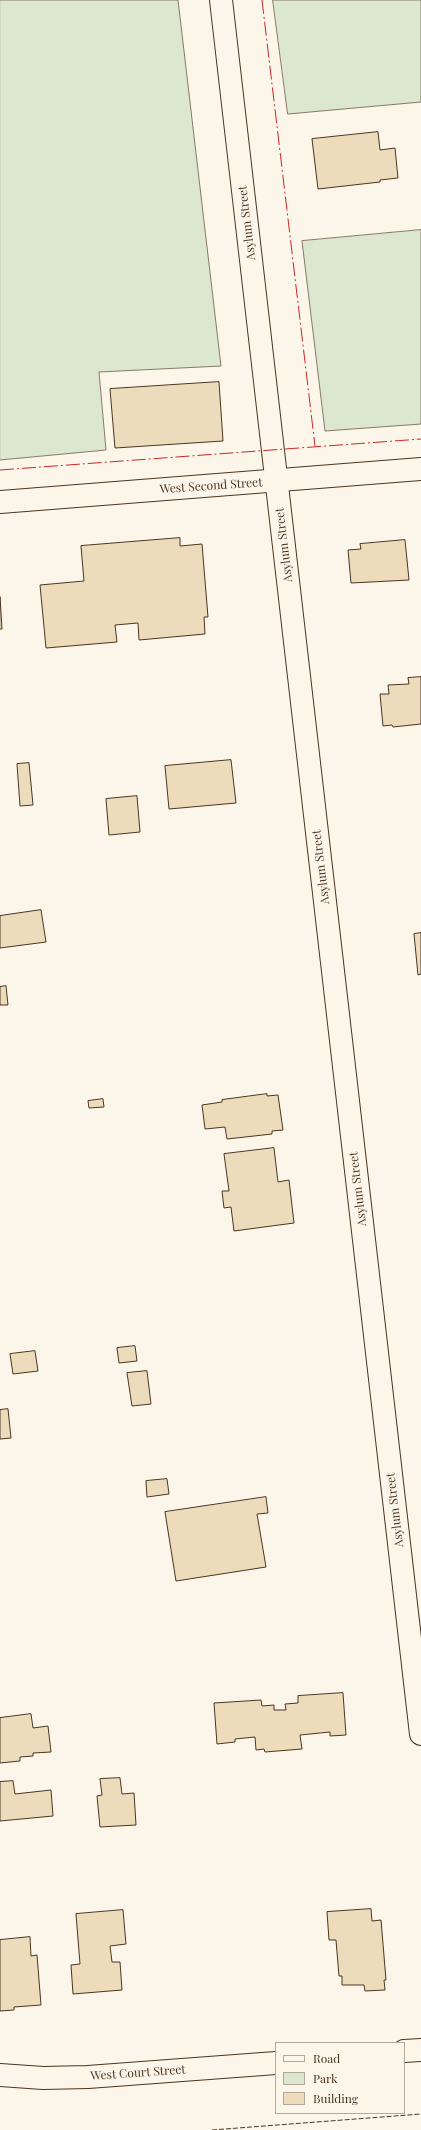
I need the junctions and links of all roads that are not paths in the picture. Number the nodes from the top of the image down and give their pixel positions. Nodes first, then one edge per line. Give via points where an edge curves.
1 (221, 0) edge
2 (421, 469) edge
3 (277, 481) junction
4 (0, 502) edge
5 (421, 1734) edge
6 (421, 2050) edge
7 (405, 2052) edge
8 (275, 2063) edge
9 (0, 2075) edge

1 - 3 street, Asylum Street
2 - 3 street, West Second Street
3 - 4 street, West Second Street
3 - 5 street, Asylum Street
6 - 7 street
8 - 9 street, West Court Street via 88,2077 43,2078

